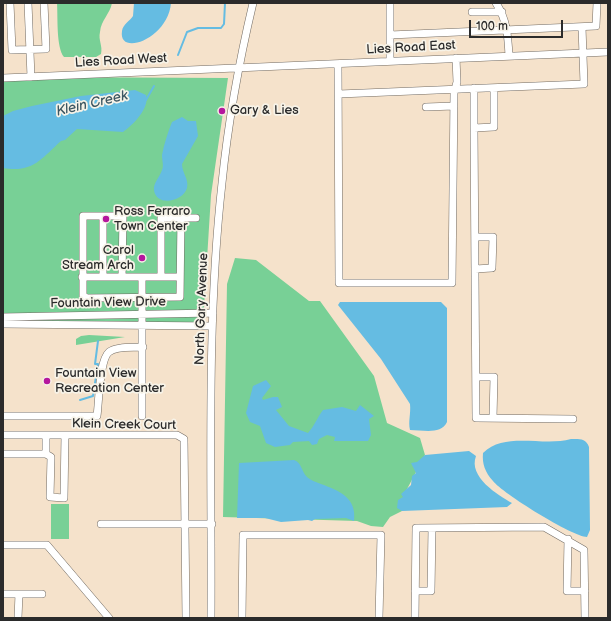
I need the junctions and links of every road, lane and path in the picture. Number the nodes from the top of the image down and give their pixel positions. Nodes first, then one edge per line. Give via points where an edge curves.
1 (10, 3) edge
2 (28, 3) edge
3 (44, 3) edge
4 (253, 3) edge
5 (390, 3) edge
6 (496, 3) edge
7 (597, 3) edge
8 (472, 12) dead end
9 (502, 12) junction
10 (582, 27) junction
11 (508, 30) junction
12 (390, 35) junction
13 (30, 50) junction
14 (608, 52) edge
15 (583, 53) junction
16 (509, 56) junction
17 (456, 58) junction
18 (390, 61) junction
19 (338, 64) junction
20 (240, 68) junction
21 (31, 77) junction
22 (3, 78) edge
23 (474, 88) junction
24 (494, 88) junction
25 (455, 89) junction
26 (339, 94) junction
27 (454, 106) junction
28 (426, 107) dead end
29 (474, 128) junction
30 (103, 216) junction
31 (181, 218) junction
32 (196, 218) dead end
33 (475, 237) junction
34 (475, 269) junction
35 (82, 277) junction
36 (103, 277) junction
37 (122, 277) junction
38 (142, 277) junction
39 (161, 277) junction
40 (180, 277) junction
41 (142, 298) junction
42 (213, 313) junction
43 (143, 314) junction
44 (3, 317) edge
45 (3, 324) edge
46 (143, 326) junction
47 (212, 326) junction
48 (143, 347) junction
49 (476, 377) junction
50 (3, 416) edge
51 (142, 416) dead end
52 (493, 418) junction
53 (573, 419) dead end
54 (3, 435) edge
55 (46, 435) junction
56 (65, 435) junction
57 (3, 454) edge
58 (46, 454) junction
59 (101, 524) dead end
60 (185, 524) junction
61 (212, 524) junction
62 (432, 528) junction
63 (568, 539) junction
64 (3, 545) edge
65 (415, 591) junction
66 (585, 591) junction
67 (3, 594) edge
68 (18, 594) junction
69 (42, 594) dead end
70 (18, 618) edge
71 (109, 618) edge
72 (186, 618) edge
73 (211, 618) edge
74 (242, 618) edge
75 (379, 618) edge
76 (415, 618) edge
77 (585, 618) edge

1 - 13 street via 12,50
2 - 13 street
3 - 13 street via 46,49
4 - 20 street, North Gary Avenue
5 - 12 street
6 - 9 street
7 - 10 street via 596,26
8 - 9 street
9 - 11 street
10 - 11 street
10 - 15 street
11 - 12 street
11 - 16 street
12 - 18 street
13 - 21 street
14 - 15 street, Lies Road East
15 - 16 street, Lies Road East
15 - 24 street via 584,84
16 - 17 street, Lies Road East
17 - 18 street, Lies Road East
17 - 25 street
18 - 19 street, Lies Road East
19 - 20 street, Lies Road East
19 - 26 street
20 - 21 street, Lies Road West
20 - 42 street, North Gary Avenue via 222,184
21 - 22 street, Lies Road West
23 - 24 street
23 - 25 street
23 - 29 street
24 - 29 street via 494,127
25 - 26 street
25 - 27 street
26 - 27 street via 339,283 452,283
27 - 28 street
29 - 33 street
30 - 35 street via 83,216
30 - 36 street
30 - 37 street via 123,216
31 - 32 street
31 - 39 street via 161,218
31 - 40 street
33 - 34 street
33 - 34 street via 493,237 492,268
34 - 49 street
35 - 36 street
35 - 41 street via 82,293 87,298
36 - 37 street
37 - 38 street
38 - 39 street
38 - 41 street
39 - 40 street
40 - 41 street via 180,297
41 - 43 street
42 - 43 street, Fountain View Drive
42 - 47 street, North Gary Avenue
43 - 44 street, Fountain View Drive
43 - 46 street
45 - 46 street, Fountain View Drive
46 - 47 street, Fountain View Drive
46 - 48 street
47 - 61 street, North Gary Avenue
48 - 50 street via 113,349 105,356 98,416
48 - 51 street
49 - 52 street via 476,418
49 - 52 street via 494,378
52 - 53 street
54 - 55 street, Klein Creek Court
55 - 56 street, Klein Creek Court
55 - 58 street
56 - 58 street via 64,498 50,497 50,458
56 - 60 street, Klein Creek Court via 177,435 184,439
57 - 58 street
59 - 60 street
60 - 61 street
60 - 72 street, Klein Creek Court
61 - 73 street, North Gary Avenue
62 - 63 street via 544,527
62 - 65 street via 431,591
62 - 65 street via 416,528
63 - 66 street via 584,550
63 - 66 street via 567,591
64 - 71 street via 47,545
65 - 76 street
66 - 77 street
67 - 68 street
68 - 69 street
68 - 70 street
74 - 75 street via 243,535 381,535

